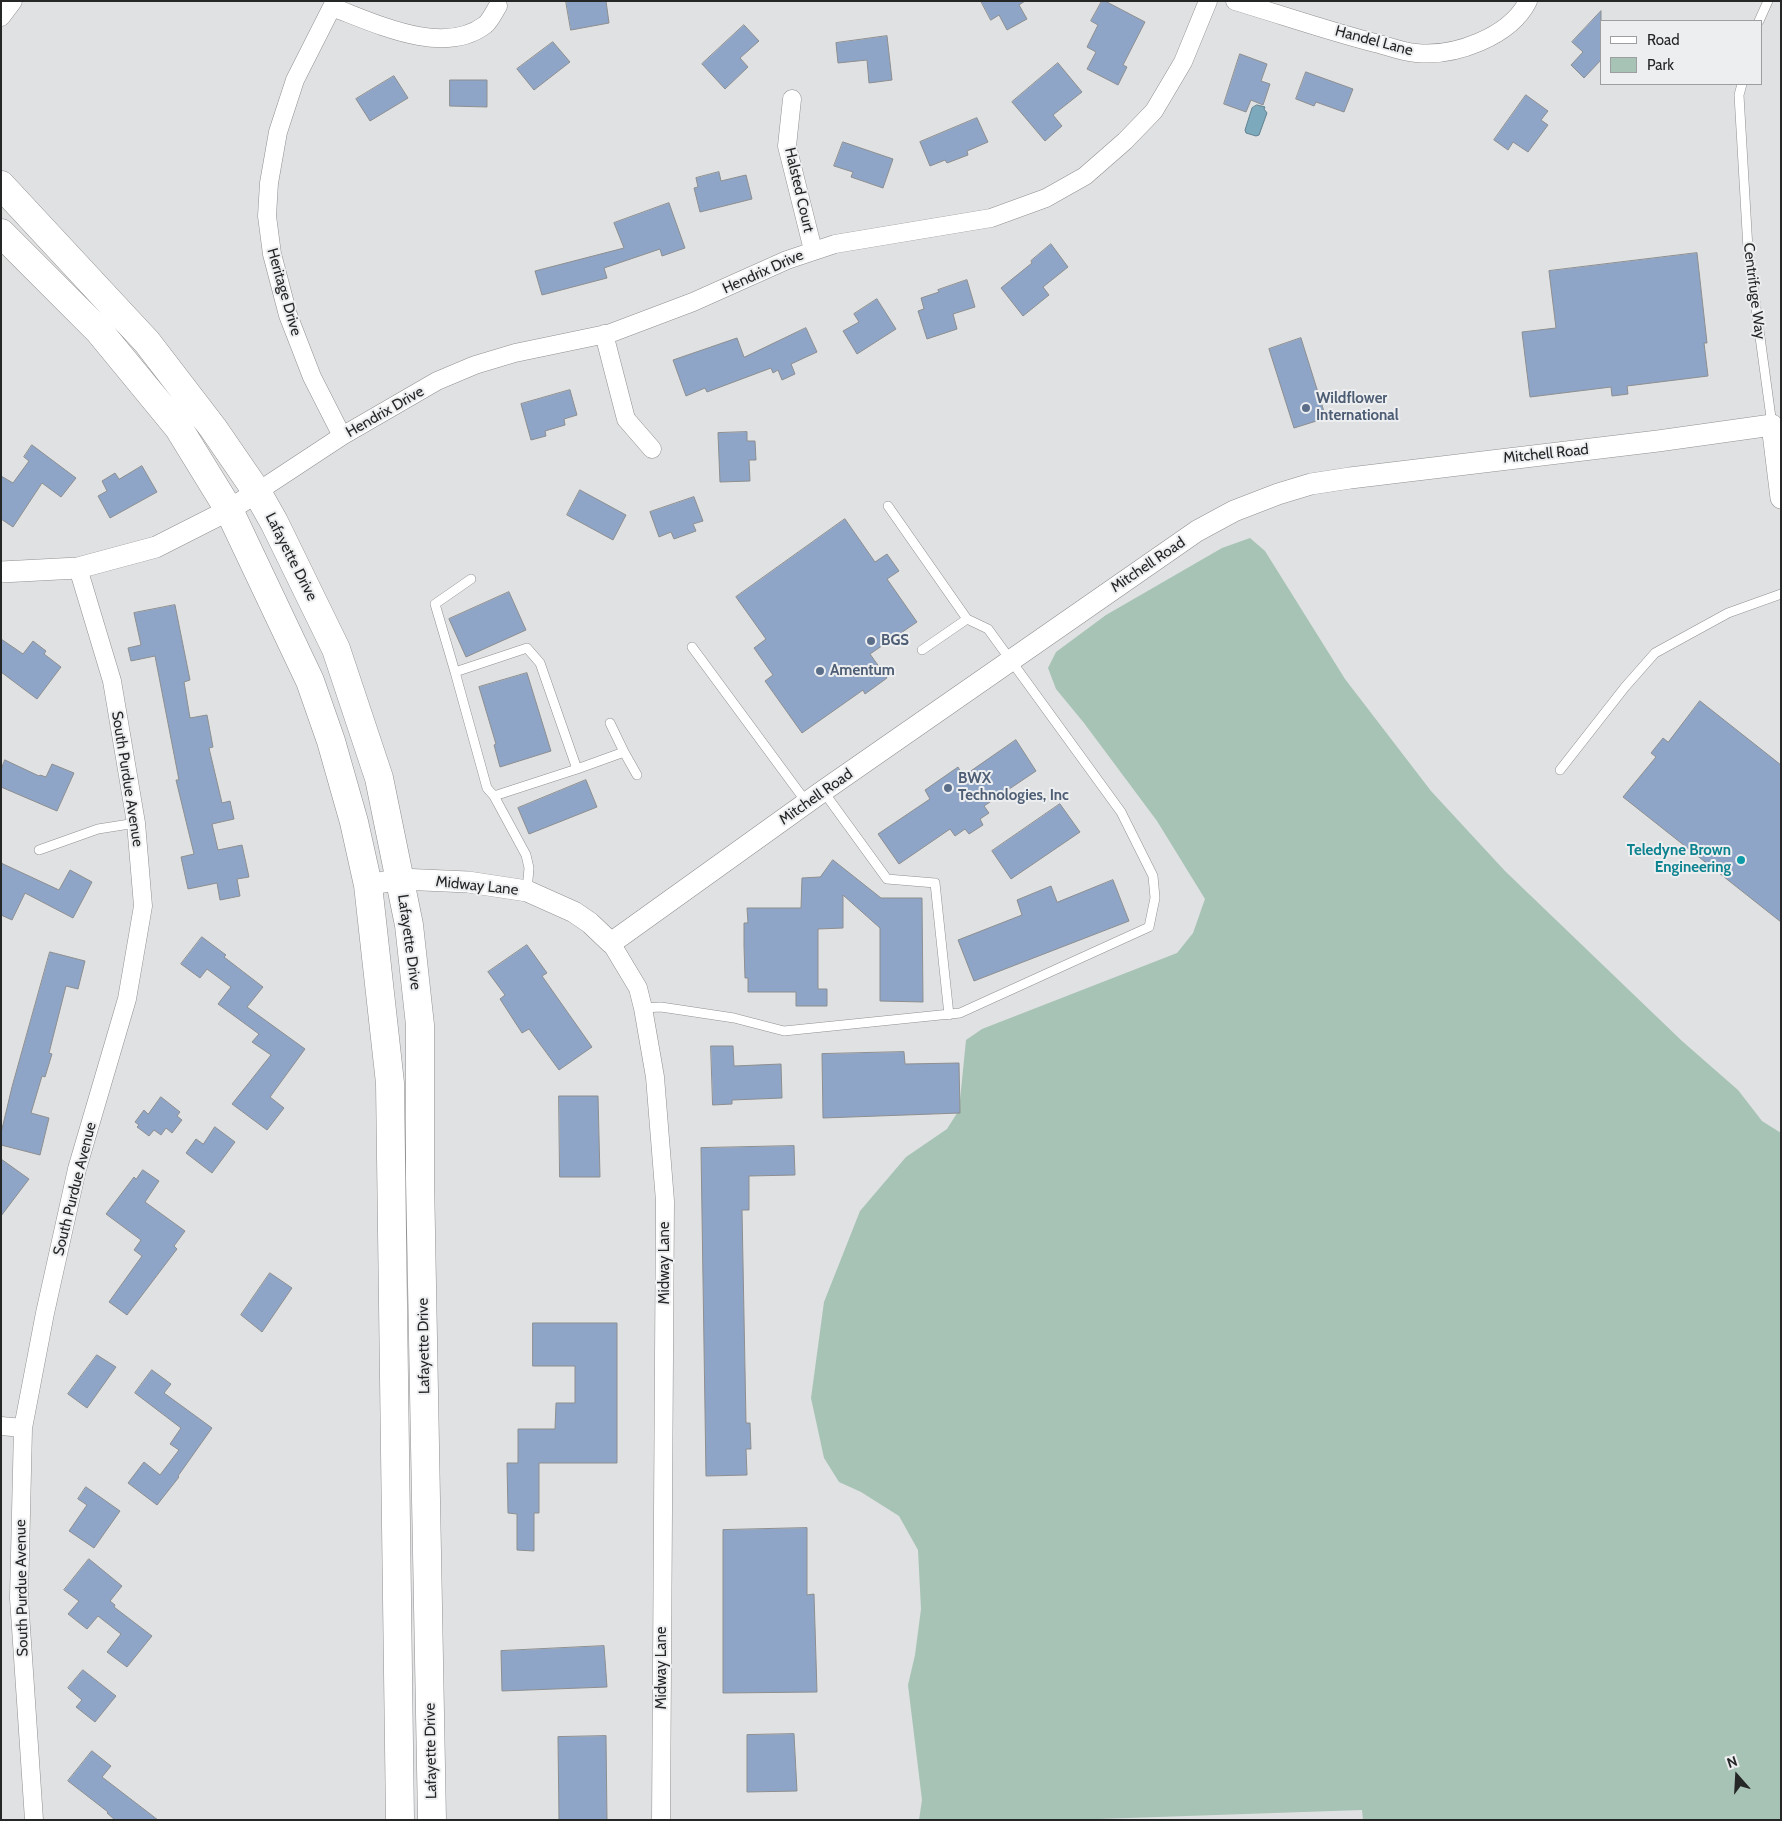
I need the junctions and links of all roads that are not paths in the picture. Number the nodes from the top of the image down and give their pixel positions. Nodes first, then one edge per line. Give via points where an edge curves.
1 (13, 1) edge
2 (1208, 1) edge
3 (1236, 1) edge
4 (1528, 1) edge
5 (1768, 1) edge
6 (333, 4) edge
7 (498, 6) dead end
8 (1, 17) edge
9 (1759, 20) edge
10 (1742, 85) edge
11 (792, 99) dead end
12 (1, 185) edge
13 (1, 233) edge
14 (813, 250) junction
15 (604, 334) junction
16 (1776, 424) edge
17 (342, 436) junction
18 (652, 449) dead end
19 (257, 492) junction
20 (1781, 498) edge
21 (888, 506) dead end
22 (229, 510) junction
23 (78, 568) junction
24 (1, 572) edge
25 (471, 579) dead end
26 (1781, 594) edge
27 (967, 619) junction
28 (692, 647) dead end
29 (922, 650) dead end
30 (1010, 660) junction
31 (455, 672) junction
32 (610, 723) dead end
33 (624, 752) junction
34 (577, 770) junction
35 (1560, 770) dead end
36 (637, 775) dead end
37 (494, 796) junction
38 (815, 797) junction
39 (136, 823) junction
40 (39, 850) dead end
41 (400, 879) junction
42 (368, 885) junction
43 (527, 892) junction
44 (611, 943) junction
45 (643, 1008) junction
46 (949, 1015) junction
47 (1, 1426) edge
48 (23, 1428) junction
49 (396, 1573) junction
50 (429, 1573) junction
51 (34, 1820) edge
52 (400, 1820) edge
53 (432, 1820) edge
54 (661, 1820) edge

1 - 8 street
2 - 14 street, Hendrix Drive via 1183,62 1154,110 1085,176 1046,198 991,218
3 - 4 street, Handel Lane via 1416,53 1448,52 1489,38 1515,20
5 - 9 lane
6 - 7 street via 402,33 442,39 460,37 486,25
6 - 17 street, Heritage Drive via 295,80 278,132 267,216 272,254 288,315 312,377
10 - 16 lane, Centrifuge Way via 1739,95 1748,248
11 - 14 street, Halsted Court via 787,146
12 - 19 main road, Lafayette Drive via 147,342
13 - 22 main road, Lafayette Drive via 100,331 178,427
14 - 15 street, Hendrix Drive via 694,302
15 - 17 street, Hendrix Drive via 514,353 475,365 437,381
15 - 18 street via 626,419
16 - 20 street, Centrifuge Way
16 - 30 street, Mitchell Road via 1350,478 1311,484 1278,494 1234,511 1197,531
17 - 19 street, Hendrix Drive
19 - 22 street
19 - 41 main road, Lafayette Drive via 336,649 379,778
21 - 27 lane
22 - 23 street via 156,547
22 - 42 main road, Lafayette Drive via 310,681 354,822
23 - 24 street
23 - 39 street, South Purdue Avenue via 112,682
25 - 31 lane via 436,604
26 - 35 lane via 1728,613 1655,653
27 - 29 lane
27 - 30 lane via 988,629
28 - 38 lane
30 - 38 street, Mitchell Road
30 - 46 lane via 1122,812 1153,876 1156,898 1149,927 960,1013
31 - 34 lane via 527,648 540,663
31 - 37 lane via 486,788
32 - 33 lane
33 - 34 lane
33 - 36 lane
34 - 37 lane
37 - 43 lane via 526,855 530,868
38 - 44 street, Mitchell Road
38 - 46 lane via 887,878 936,883
39 - 40 lane via 98,829
39 - 48 street, South Purdue Avenue via 143,906 127,1000 77,1169
41 - 42 street, Midway Lane
41 - 43 street, Midway Lane via 468,882
41 - 50 main road, Lafayette Drive via 409,925 420,1025 420,1188
42 - 49 main road, Lafayette Drive via 390,1084
43 - 44 street, Midway Lane via 574,912
44 - 45 street, Midway Lane via 638,988
45 - 46 lane via 661,1007 734,1018 784,1030
45 - 54 street, Midway Lane via 655,1077 665,1202
47 - 48 street
48 - 51 street, South Purdue Avenue via 19,1598
49 - 50 main road
49 - 52 main road, Lafayette Drive
50 - 53 main road, Lafayette Drive

